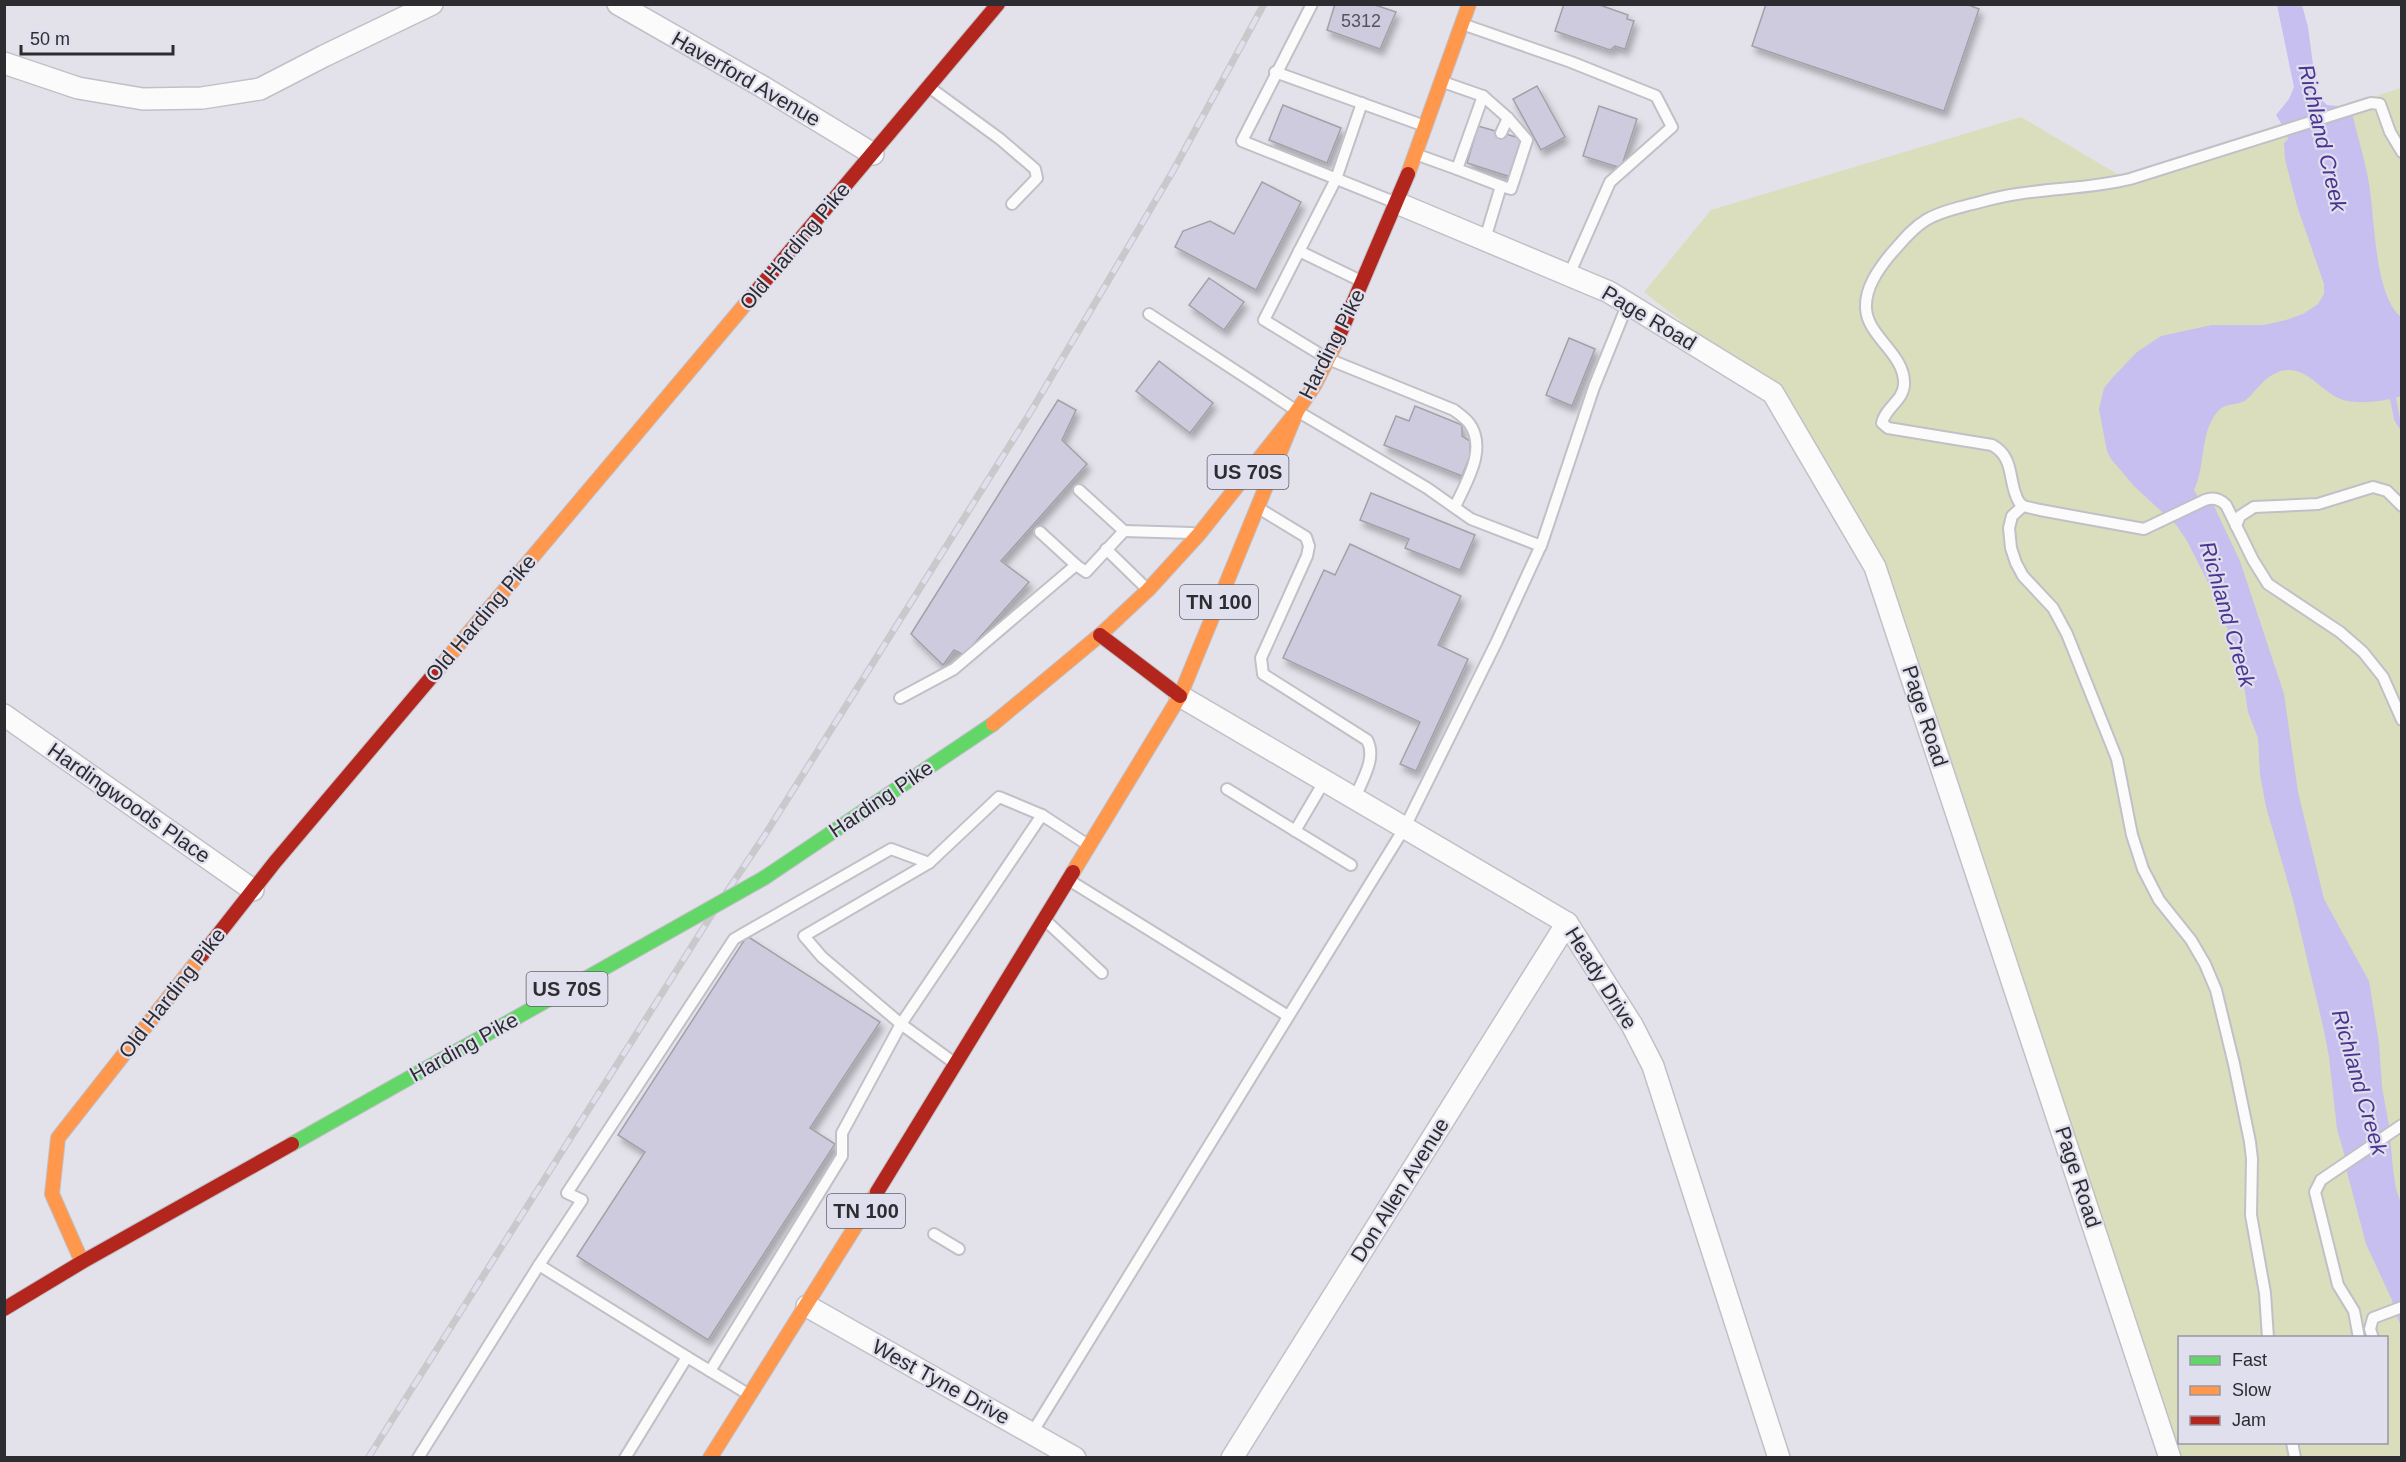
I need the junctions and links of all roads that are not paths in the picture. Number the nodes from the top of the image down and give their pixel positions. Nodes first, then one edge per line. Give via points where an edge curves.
1 (432, 4) edge
2 (618, 4) edge
3 (998, 4) edge
4 (1312, 4) edge
5 (1469, 4) edge
6 (1462, 24) junction
7 (4, 63) edge
8 (1275, 72) junction
9 (1441, 82) junction
10 (929, 87) junction
11 (1483, 96) junction
12 (1362, 103) junction
13 (1508, 118) junction
14 (1425, 126) junction
15 (1501, 133) dead end
16 (2402, 152) edge
17 (1415, 153) junction
18 (873, 154) junction
19 (1457, 170) junction
20 (1336, 179) junction
21 (1501, 186) junction
22 (1397, 203) junction
23 (1012, 204) dead end
24 (1485, 239) junction
25 (1299, 251) junction
26 (1569, 275) junction
27 (1364, 283) junction
28 (1628, 303) junction
29 (1149, 314) dead end
30 (1328, 359) junction
31 (1297, 411) junction
32 (1080, 490) dead end
33 (2023, 506) junction
34 (2402, 506) edge
35 (1258, 507) junction
36 (1455, 507) junction
37 (2236, 526) junction
38 (1124, 531) junction
39 (1040, 532) dead end
40 (1200, 533) junction
41 (1541, 546) junction
42 (1106, 549) junction
43 (1077, 565) junction
44 (1148, 590) junction
45 (1100, 635) junction
46 (1180, 696) junction
47 (900, 698) dead end
48 (4, 715) edge
49 (2402, 720) edge
50 (1325, 780) junction
51 (1227, 789) dead end
52 (1355, 798) junction
53 (1042, 814) junction
54 (1405, 827) junction
55 (1295, 831) junction
56 (1089, 845) junction
57 (929, 863) junction
58 (1351, 865) dead end
59 (1068, 880) junction
60 (253, 890) junction
61 (1044, 919) junction
62 (1567, 923) junction
63 (1102, 973) dead end
64 (1288, 1016) junction
65 (901, 1024) junction
66 (956, 1064) junction
67 (2398, 1127) edge
68 (934, 1234) dead end
69 (959, 1250) dead end
70 (82, 1262) junction
71 (539, 1265) junction
72 (807, 1306) junction
73 (2402, 1307) edge
74 (4, 1309) edge
75 (2268, 1336) edge
76 (2359, 1336) edge
77 (2373, 1336) edge
78 (687, 1357) junction
79 (710, 1371) junction
80 (750, 1395) junction
81 (1032, 1433) junction
82 (418, 1458) edge
83 (625, 1458) edge
84 (710, 1458) edge
85 (1075, 1458) edge
86 (1232, 1458) edge
87 (1779, 1458) edge
88 (2170, 1458) edge

1 - 7 street via 260,89 202,98 143,99 89,90
2 - 18 street, Haverford Avenue
3 - 10 main road, Old Harding Pike
4 - 8 lane
5 - 6 main road, Harding Pike / US 70S
6 - 9 main road, Harding Pike / US 70S
6 - 26 lane via 1656,96 1672,127 1610,182
8 - 12 lane
8 - 20 lane via 1242,141
9 - 11 lane
9 - 14 main road, Harding Pike / US 70S
10 - 18 main road, Old Harding Pike
10 - 23 lane via 1035,169 1037,178
11 - 13 lane
11 - 19 lane
12 - 14 lane
12 - 20 lane
13 - 15 lane
13 - 21 lane via 1527,140 1511,189
14 - 17 main road, Harding Pike / US 70S
16 - 33 lane via 2380,104 2374,102 2124,180 2016,194 1941,212 1909,234 1879,270 1866,309 1898,363 1904,385 1882,423 1896,430 1998,448 2009,463 2016,497
17 - 19 lane
17 - 22 main road, Harding Pike / US 70S
18 - 60 main road, Old Harding Pike
19 - 21 lane via 1488,175
20 - 22 lane
20 - 25 lane
21 - 24 lane
22 - 24 street, Page Road
22 - 27 main road, Harding Pike / US 70S
24 - 26 street, Page Road
25 - 27 lane
25 - 30 lane via 1264,320
26 - 28 street, Page Road
27 - 30 main road, Harding Pike / US 70S
28 - 41 lane via 1594,387
28 - 88 street, Page Road via 1773,393 1875,567
29 - 31 lane
30 - 31 main road, Harding Pike / US 70S
30 - 36 lane via 1454,410 1469,423 1478,453
31 - 35 main road, TN 100
31 - 36 lane
31 - 40 main road, Harding Pike / US 70S
32 - 38 lane
33 - 37 lane via 2139,529 2212,498 2223,502
33 - 75 lane via 2012,516 2008,528 2016,563 2053,608 2067,634 2117,759 2143,869 2159,900 2191,940 2216,990 2250,1142 2251,1215 2265,1293
34 - 37 lane via 2387,491 2373,487 2318,504 2254,507 2240,516
35 - 46 main road, TN 100
35 - 52 lane via 1306,537 1309,546 1261,658 1263,674 1367,740 1371,757
36 - 41 lane via 1471,519
37 - 49 lane via 2268,584 2340,632 2374,663
38 - 40 lane
38 - 42 lane
39 - 43 lane
40 - 44 main road, Harding Pike / US 70S
41 - 54 lane
42 - 43 lane via 1086,572
42 - 44 lane
43 - 47 lane via 954,669
44 - 45 main road, Harding Pike / US 70S
45 - 46 main road
45 - 70 main road, Harding Pike / US 70S, bridge via 994,723 764,878
46 - 50 street, Heady Drive
46 - 56 main road, TN 100
48 - 60 street, Hardingwoods Place
50 - 52 street, Heady Drive
50 - 55 lane
51 - 55 lane
52 - 54 street, Heady Drive
53 - 56 lane
53 - 57 lane via 999,797
53 - 65 lane
54 - 62 street, Heady Drive
54 - 64 lane
55 - 58 lane
56 - 59 main road, TN 100
57 - 65 lane via 804,936 822,957
57 - 71 lane via 891,849 734,939 567,1193 582,1200
59 - 61 main road, TN 100
59 - 64 lane
60 - 70 main road, Old Harding Pike via 58,1138 52,1194
61 - 63 lane
61 - 66 main road, TN 100
62 - 86 street, Don Allen Avenue
62 - 87 street, Heady Drive via 1632,1025 1653,1066
64 - 81 lane
65 - 66 lane
65 - 79 lane via 842,1133 842,1156
66 - 72 main road, TN 100
67 - 76 lane via 2331,1173 2315,1192 2338,1285 2354,1311
68 - 69 lane
70 - 74 main road, Harding Pike / US 70S
71 - 78 lane
71 - 82 lane
72 - 80 main road, TN 100
72 - 81 street, West Tyne Drive
73 - 77 lane via 2376,1315 2371,1322
78 - 79 lane
78 - 83 lane
79 - 80 lane
80 - 84 main road, TN 100
81 - 85 street, West Tyne Drive

